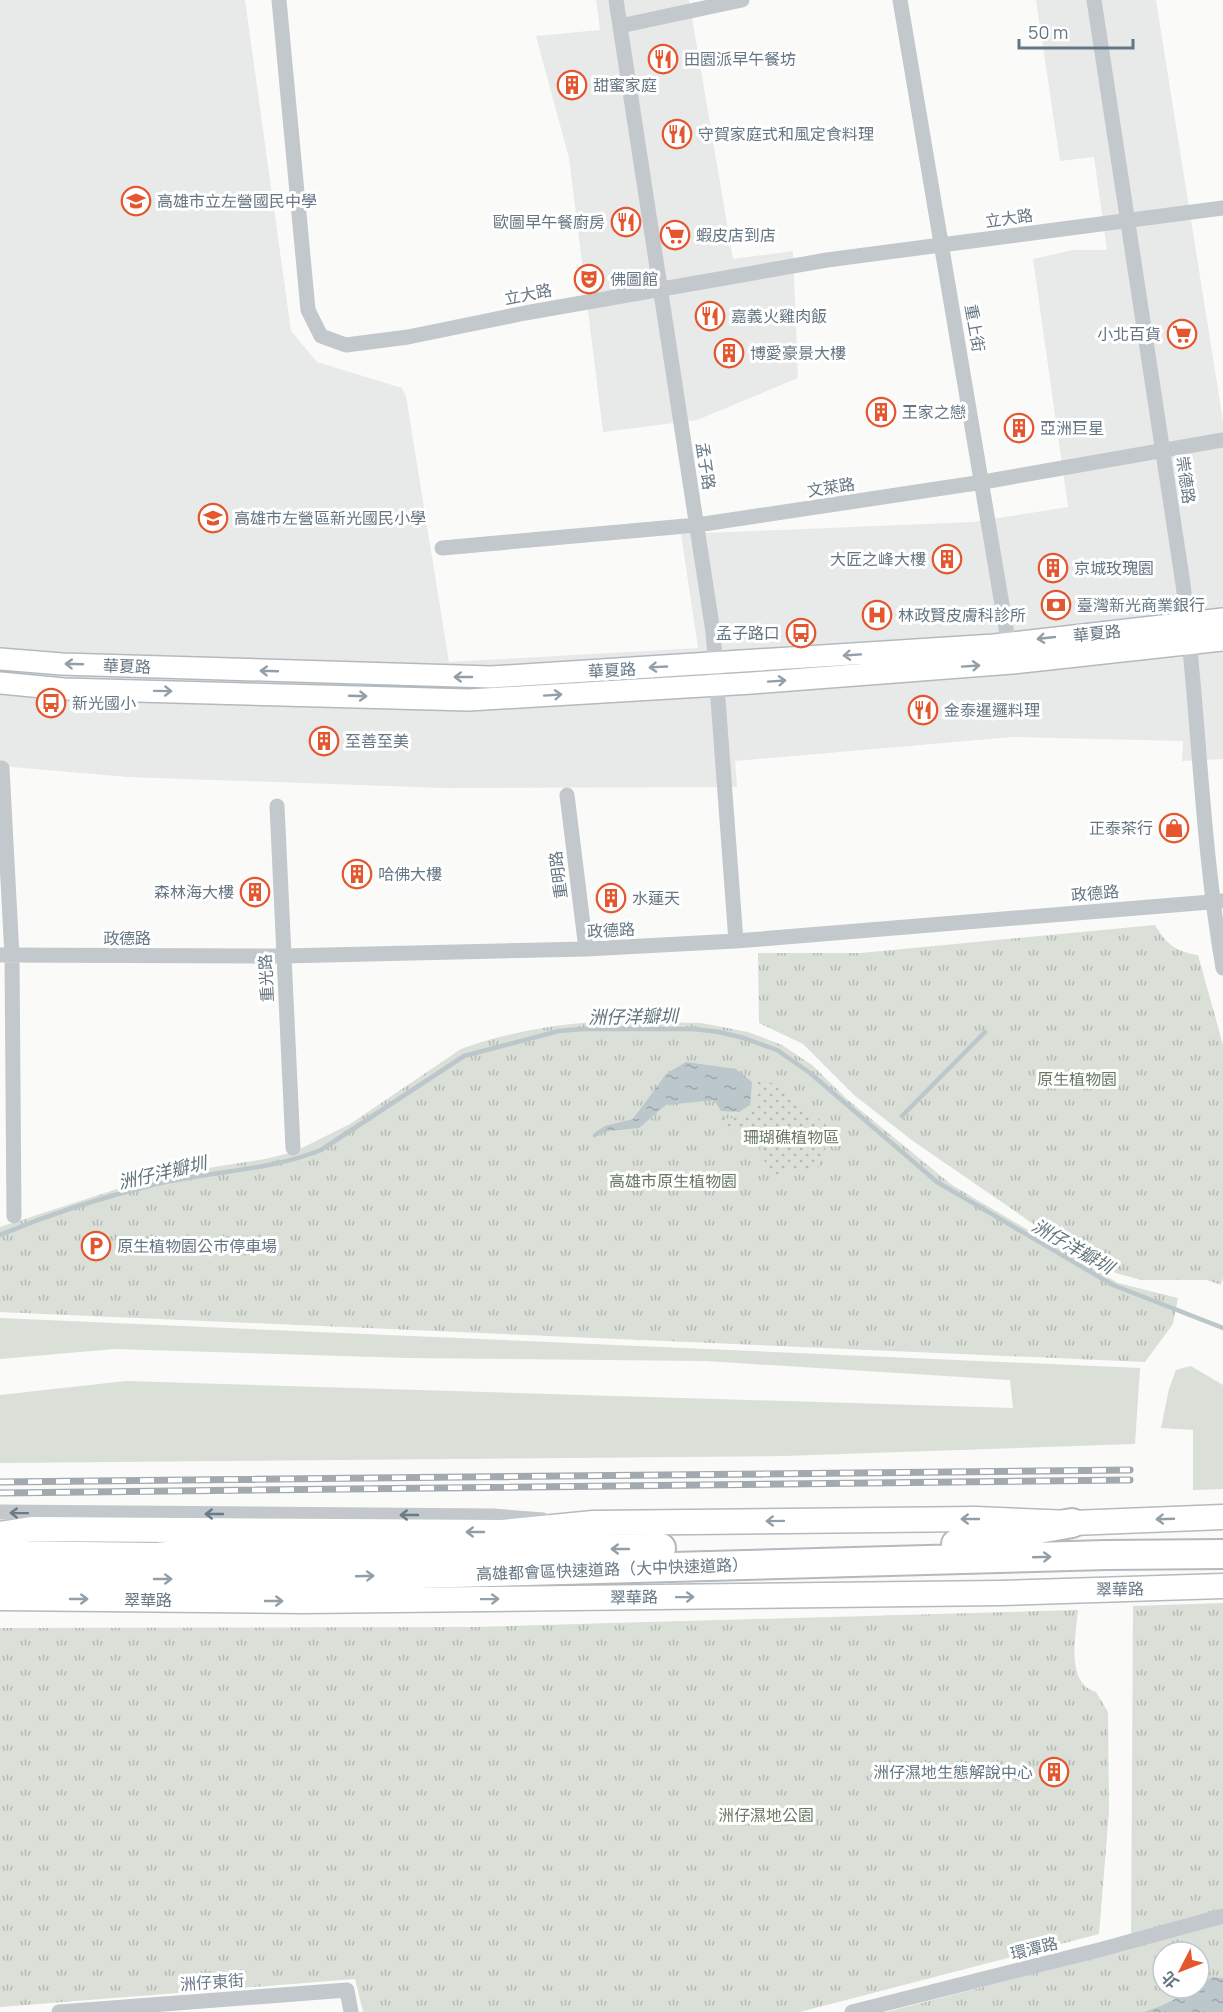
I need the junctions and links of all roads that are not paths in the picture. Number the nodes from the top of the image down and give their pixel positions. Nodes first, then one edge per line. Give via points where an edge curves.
1 (279, 0) edge
2 (616, 0) edge
3 (741, 0) edge
4 (900, 0) edge
5 (1094, 0) edge
6 (620, 26) junction
7 (1223, 208) edge
8 (1127, 220) junction
9 (942, 246) junction
10 (661, 288) junction
11 (1223, 440) edge
12 (1164, 448) junction
13 (982, 482) junction
14 (697, 525) junction
15 (442, 548) dead end
16 (1223, 619) edge
17 (1188, 623) junction
18 (1223, 640) edge
19 (1190, 644) junction
20 (1010, 653) junction
21 (0, 659) edge
22 (194, 668) junction
23 (718, 674) junction
24 (0, 683) edge
25 (193, 692) junction
26 (2, 768) dead end
27 (567, 795) dead end
28 (277, 806) dead end
29 (1217, 901) edge
30 (736, 941) junction
31 (586, 950) junction
32 (6, 955) edge
33 (283, 956) junction
34 (1223, 968) edge
35 (293, 1148) dead end
36 (14, 1216) dead end
37 (0, 1512) edge
38 (1223, 1517) edge
39 (1072, 1523) junction
40 (594, 1524) junction
41 (0, 1535) edge
42 (209, 1552) junction
43 (1223, 1554) edge
44 (0, 1555) edge
45 (0, 1581) edge
46 (1223, 1586) edge
47 (0, 1598) edge
48 (46, 1599) junction
49 (0, 1609) edge
50 (1223, 1916) edge
51 (59, 2012) edge
52 (351, 2012) edge
53 (852, 2012) edge

1 - 10 street, 立大路 via 308,310 321,336 346,345 408,337
2 - 6 street, 孟子路
3 - 6 street
4 - 9 street, 重上街
5 - 8 street, 崇德路
6 - 10 street, 孟子路
7 - 8 street, 立大路
8 - 9 street, 立大路
8 - 12 street, 崇德路
9 - 10 street, 立大路 via 827,260
9 - 13 street, 重上街
10 - 14 street, 孟子路
11 - 12 street, 文萊路
12 - 13 street, 文萊路
12 - 17 street, 崇德路
13 - 14 street, 文萊路
13 - 20 street, 重上街
14 - 15 street, 文萊路
14 - 23 street, 孟子路
16 - 17 street, 華夏路
17 - 19 street, 崇德路
17 -> 20 street, 華夏路
18 - 19 street, 華夏路
19 - 20 street, 華夏路
19 - 29 street, 崇德路
20 - 23 street, 華夏路
22 -> 21 street, 華夏路
23 -> 22 street, 華夏路 via 468,677
22 - 25 street
25 -> 23 street, 華夏路 via 469,700
23 - 30 street, 孟子路
24 -> 25 street, 華夏路 via 64,689
26 - 32 street
27 - 31 street, 重明路
28 - 33 street, 重光路
29 - 30 street, 政德路
29 - 34 street, 崇德路
30 - 31 street, 政德路
31 - 33 street, 政德路
32 - 33 street, 政德路
32 - 36 street
33 - 35 street, 重光路
40 -> 37 street via 493,1516
38 -> 39 main road
39 -> 40 main road via 975,1519
39 -> 42 highway, 高雄都會區快速道路（大中快速道路） via 972,1543 909,1546
40 -> 41 main road via 502,1532 32,1529
41 - 42 highway via 161,1544
42 - 44 highway, 高雄都會區快速道路（大中快速道路） via 158,1557
45 -> 43 highway, 高雄都會區快速道路（大中快速道路）
48 -> 46 main road, 翠華路 via 1000,1593
47 - 48 main road, 翠華路
48 - 49 street, 翠華路
50 - 53 street, 環潭路
51 - 52 street, 洲仔東街 via 347,1990

